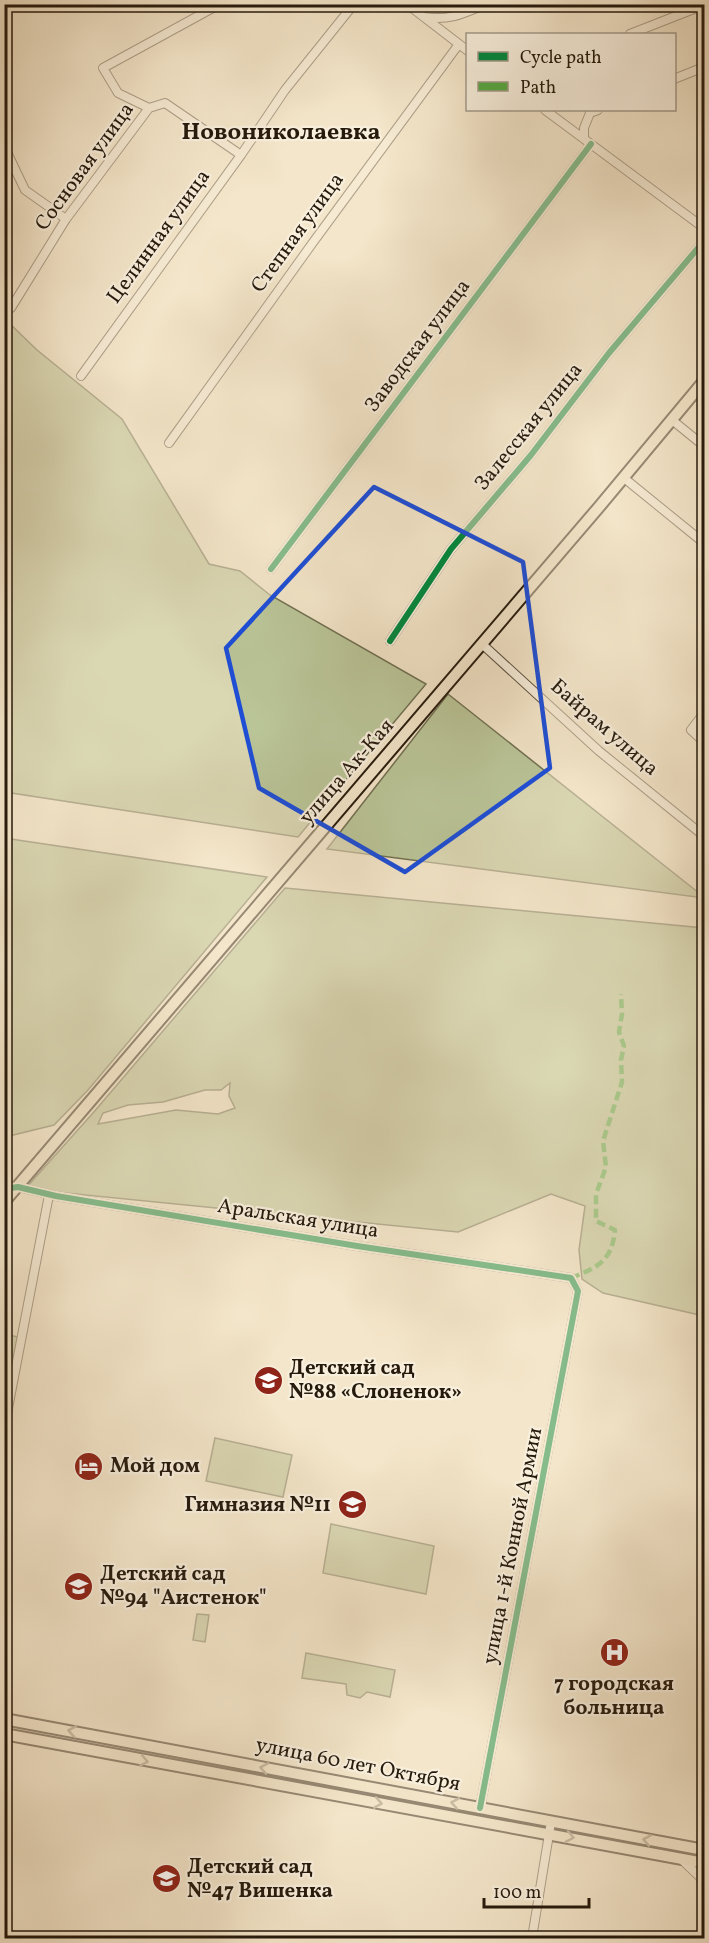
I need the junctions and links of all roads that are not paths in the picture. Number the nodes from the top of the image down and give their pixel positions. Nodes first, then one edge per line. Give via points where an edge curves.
1 (220, 4) edge
2 (354, 4) edge
3 (407, 4) edge
4 (486, 4) edge
5 (705, 5) edge
6 (423, 16) junction
7 (633, 33) edge
8 (459, 44) junction
9 (466, 49) edge
10 (705, 67) edge
11 (676, 79) edge
12 (149, 108) junction
13 (546, 111) edge
14 (595, 111) edge
15 (588, 141) junction
16 (4, 146) edge
17 (241, 155) junction
18 (66, 219) junction
19 (704, 225) edge
20 (705, 241) edge
21 (11, 308) dead end
22 (81, 376) dead end
23 (705, 381) edge
24 (672, 420) junction
25 (170, 443) dead end
26 (705, 446) edge
27 (624, 478) junction
28 (705, 543) edge
29 (271, 569) dead end
30 (390, 641) dead end
31 (482, 644) junction
32 (705, 713) edge
33 (705, 742) edge
34 (705, 836) edge
35 (18, 1187) junction
36 (4, 1189) edge
37 (49, 1194) junction
38 (4, 1202) edge
39 (578, 1291) joint
40 (4, 1429) edge
41 (4, 1719) edge
42 (4, 1734) edge
43 (354, 1785) junction
44 (351, 1798) junction
45 (480, 1808) junction
46 (550, 1827) junction
47 (705, 1850) edge
48 (680, 1858) junction
49 (705, 1863) edge
50 (705, 1881) edge
51 (532, 1938) edge

1 - 12 street via 103,68 118,93
2 - 17 street, Целинная улица via 285,90
3 - 6 street
4 - 6 street via 453,18
5 - 7 street
6 - 8 street
8 - 9 street
8 - 25 street, Степная улица
10 - 11 street
12 - 17 street, Сосновая улица via 165,103
12 - 18 street, Сосновая улица
13 - 15 street
14 - 15 street, Заводская улица via 590,113 584,128
15 - 19 street
15 - 29 street, Заводская улица
16 - 18 street via 25,190
17 - 22 street, Целинная улица
18 - 21 street, Сосновая улица
20 - 30 street, Залесская улица via 609,352 531,455 451,549
23 - 24 main road, улица Ак-Кая
24 - 26 street
24 - 27 main road, улица Ак-Кая
27 - 28 street
27 - 31 main road, улица Ак-Кая
31 - 34 street, Байрам улица via 599,751
31 - 35 main road, улица Ак-Кая
32 - 33 street via 691,730
35 - 36 street, Аральская улица
35 - 37 street, Аральская улица
35 - 38 main road
37 - 39 street, Аральская улица via 572,1278
37 - 40 street
39 - 45 street, улица 1-й Конной Армии
43 -> 41 main road, улица 60 лет Октября
42 -> 44 main road, улица 60 лет Октября
43 - 44 main road
45 -> 43 main road, улица 60 лет Октября
44 -> 46 main road, улица 60 лет Октября via 508,1828
45 - 46 main road, улица 60 лет Октября
47 -> 46 main road, улица 60 лет Октября
46 -> 48 main road, улица 60 лет Октября
46 - 51 street
48 - 49 main road, улица 60 лет Октября
48 - 50 street

